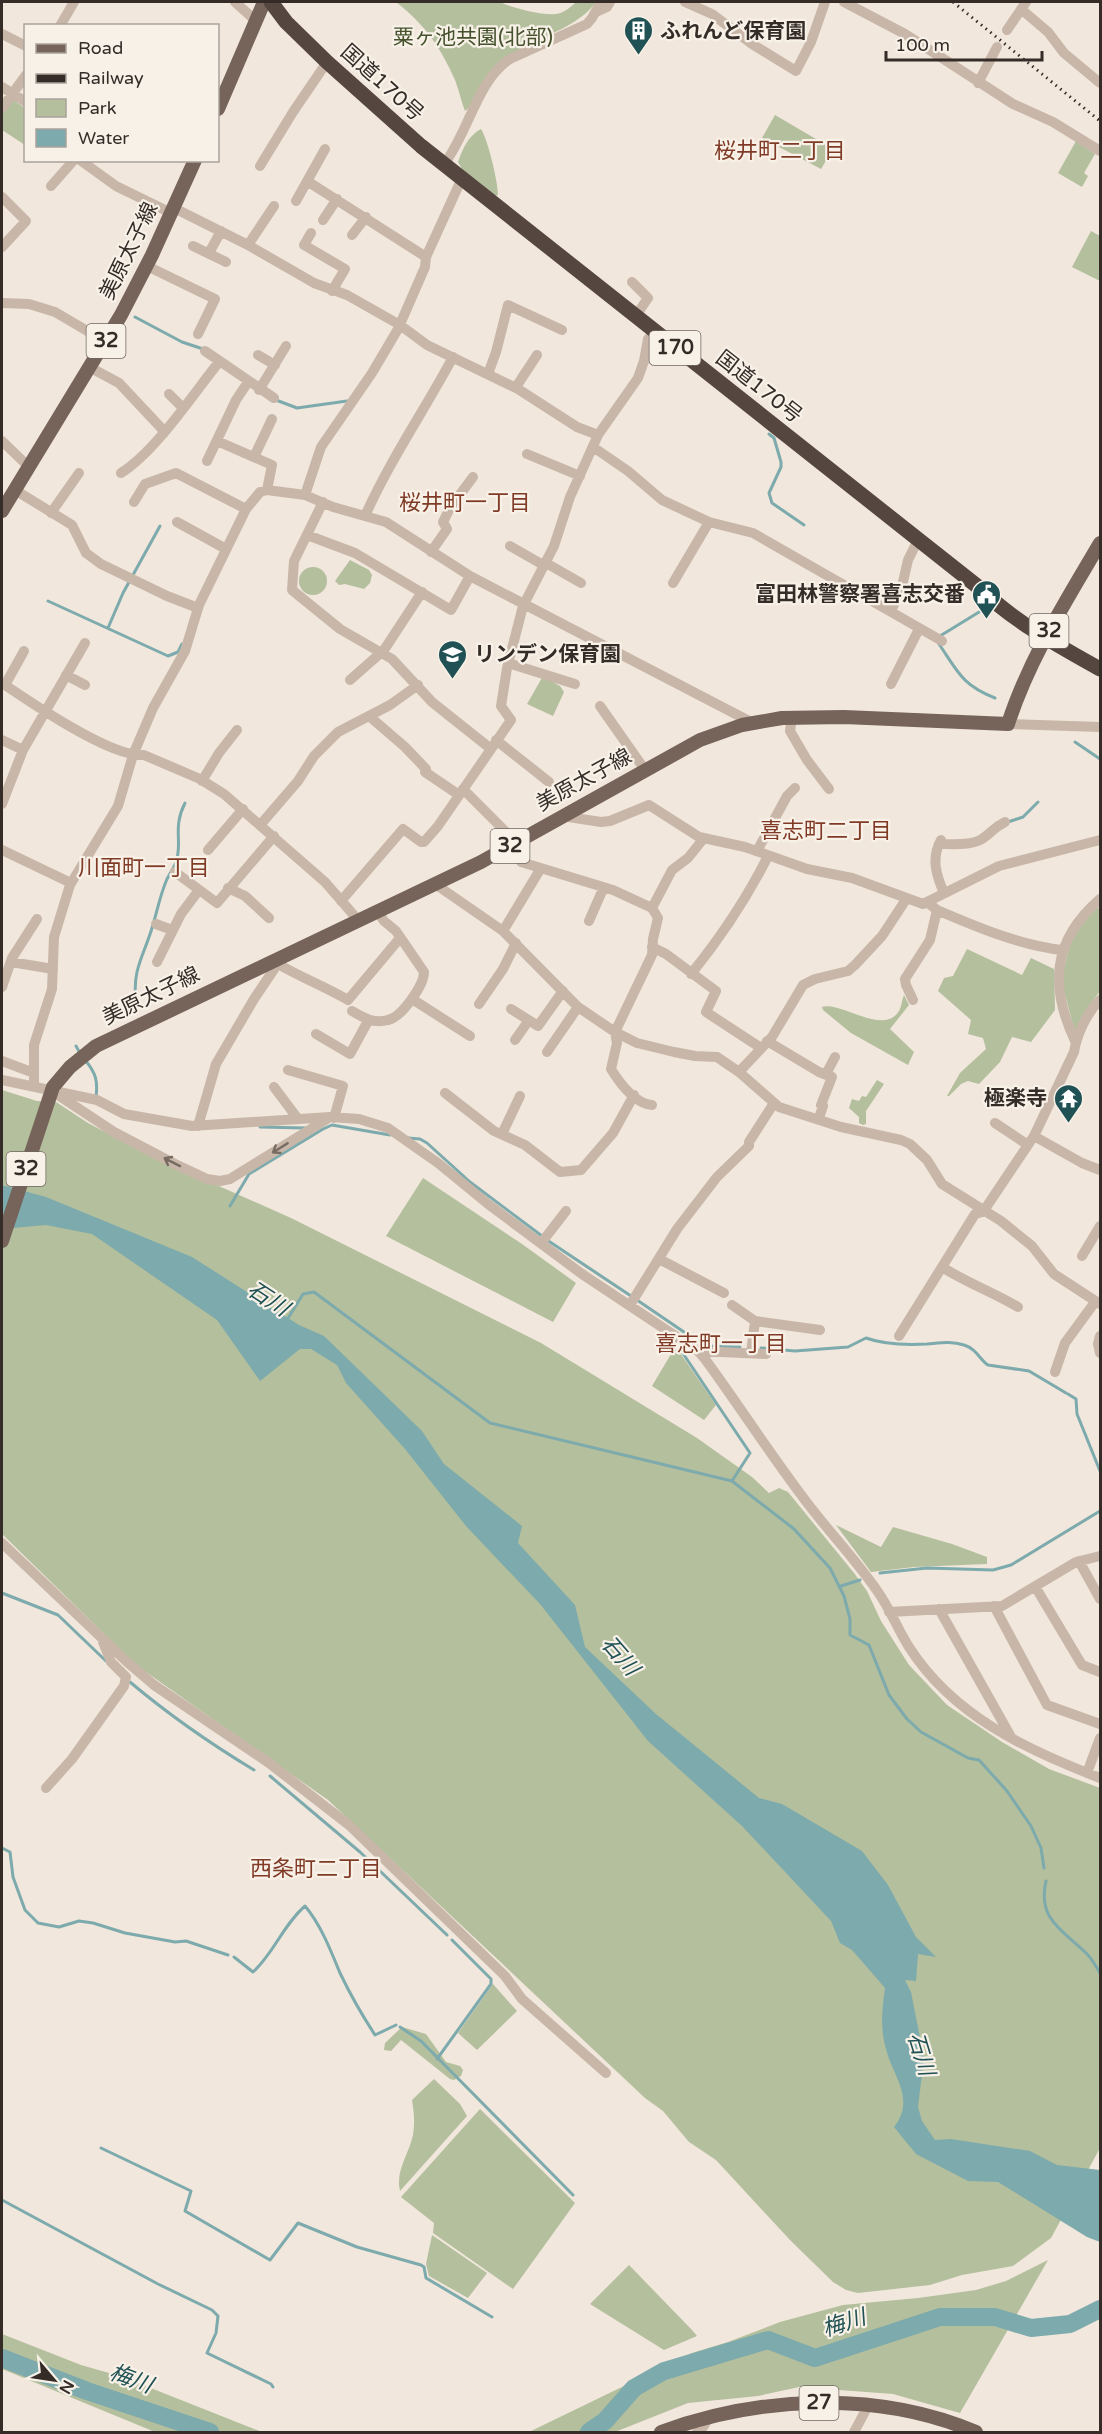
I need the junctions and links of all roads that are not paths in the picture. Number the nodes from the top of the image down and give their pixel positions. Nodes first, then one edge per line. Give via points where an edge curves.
1 (74, 2) edge
2 (235, 2) edge
3 (264, 2) edge
4 (270, 2) edge
5 (610, 2) edge
6 (685, 2) edge
7 (825, 2) edge
8 (844, 2) edge
9 (1024, 5) edge
10 (598, 7) edge
11 (255, 20) junction
12 (61, 24) edge
13 (1007, 30) dead end
14 (2, 34) edge
15 (24, 45) edge
16 (997, 47) dead end
17 (327, 62) junction
18 (24, 78) edge
19 (1101, 82) edge
20 (978, 83) junction
21 (2, 87) edge
22 (12, 93) junction
23 (24, 101) edge
24 (219, 107) edge
25 (2, 108) edge
26 (325, 149) dead end
27 (1101, 151) edge
28 (71, 162) edge
29 (83, 162) edge
30 (194, 162) edge
31 (444, 164) junction
32 (260, 166) dead end
33 (462, 178) junction
34 (307, 181) junction
35 (51, 186) dead end
36 (2, 197) edge
37 (337, 199) junction
38 (296, 201) dead end
39 (273, 206) dead end
40 (172, 211) junction
41 (366, 217) junction
42 (323, 220) dead end
43 (221, 231) junction
44 (311, 232) dead end
45 (352, 236) dead end
46 (248, 244) junction
47 (193, 246) dead end
48 (2, 247) edge
49 (209, 253) junction
50 (426, 257) junction
51 (226, 262) dead end
52 (147, 266) junction
53 (632, 282) dead end
54 (332, 291) junction
55 (2, 303) edge
56 (635, 317) junction
57 (400, 325) junction
58 (562, 330) dead end
59 (654, 332) junction
60 (198, 334) dead end
61 (106, 342) junction
62 (286, 346) dead end
63 (205, 351) dead end
64 (537, 355) dead end
65 (258, 356) dead end
66 (453, 357) junction
67 (219, 362) junction
68 (275, 365) junction
69 (91, 368) junction
70 (488, 374) junction
71 (248, 382) junction
72 (516, 387) junction
73 (260, 390) junction
74 (169, 394) dead end
75 (274, 398) dead end
76 (183, 408) junction
77 (272, 419) dead end
78 (164, 431) junction
79 (598, 435) junction
80 (2, 441) edge
81 (217, 441) junction
82 (593, 447) junction
83 (527, 454) dead end
84 (254, 458) junction
85 (207, 461) dead end
86 (30, 466) junction
87 (79, 473) dead end
88 (121, 473) dead end
89 (580, 476) junction
90 (472, 477) dead end
91 (15, 490) junction
92 (267, 490) junction
93 (305, 495) junction
94 (134, 502) dead end
95 (323, 502) junction
96 (246, 509) junction
97 (2, 511) edge
98 (51, 513) junction
99 (365, 516) junction
100 (177, 522) dead end
101 (709, 522) junction
102 (308, 536) junction
103 (918, 540) junction
104 (1101, 543) edge
105 (510, 546) dead end
106 (226, 549) junction
107 (431, 552) junction
108 (545, 565) junction
109 (470, 576) junction
110 (581, 583) dead end
111 (673, 583) dead end
112 (422, 592) junction
113 (524, 605) junction
114 (198, 608) junction
115 (891, 611) junction
116 (919, 629) junction
117 (1046, 638) junction
118 (942, 642) dead end
119 (85, 643) dead end
120 (24, 651) dead end
121 (381, 652) junction
122 (508, 663) junction
123 (1101, 669) edge
124 (66, 675) junction
125 (350, 680) dead end
126 (575, 684) dead end
127 (891, 684) dead end
128 (85, 685) dead end
129 (418, 685) junction
130 (600, 706) dead end
131 (45, 710) junction
132 (369, 716) junction
133 (792, 717) dead end
134 (751, 722) junction
135 (1008, 724) junction
136 (1101, 728) edge
137 (237, 730) dead end
138 (2, 740) edge
139 (493, 744) junction
140 (23, 750) junction
141 (133, 755) junction
142 (645, 770) junction
143 (202, 781) junction
144 (549, 782) dead end
145 (795, 788) dead end
146 (829, 789) dead end
147 (461, 792) junction
148 (2, 804) edge
149 (243, 809) junction
150 (562, 816) junction
151 (1005, 822) dead end
152 (261, 824) junction
153 (274, 836) junction
154 (704, 838) junction
155 (1101, 840) edge
156 (514, 844) junction
157 (2, 850) edge
158 (208, 850) dead end
159 (757, 851) junction
160 (768, 856) junction
161 (541, 868) junction
162 (175, 872) dead end
163 (71, 883) junction
164 (435, 884) junction
165 (228, 888) junction
166 (603, 889) junction
167 (200, 890) junction
168 (944, 893) junction
169 (907, 898) junction
170 (1101, 899) edge
171 (342, 901) junction
172 (927, 902) junction
173 (652, 908) junction
174 (937, 910) junction
175 (376, 911) junction
176 (269, 918) dead end
177 (37, 919) dead end
178 (358, 920) junction
179 (589, 921) dead end
180 (156, 924) dead end
181 (172, 930) junction
182 (503, 930) junction
183 (400, 938) junction
184 (516, 943) junction
185 (652, 947) junction
186 (1062, 950) junction
187 (281, 960) junction
188 (11, 962) junction
189 (157, 962) dead end
190 (53, 969) junction
191 (691, 974) junction
192 (2, 987) edge
193 (563, 991) junction
194 (412, 999) junction
195 (913, 1000) dead end
196 (1101, 1000) edge
197 (479, 1004) dead end
198 (578, 1007) junction
199 (511, 1009) dead end
200 (352, 1011) dead end
201 (529, 1020) junction
202 (368, 1021) junction
203 (615, 1032) junction
204 (316, 1034) dead end
205 (470, 1036) dead end
206 (515, 1040) dead end
207 (1076, 1043) junction
208 (764, 1045) junction
209 (547, 1052) dead end
210 (835, 1057) dead end
211 (2, 1060) edge
212 (288, 1070) dead end
213 (34, 1072) junction
214 (739, 1072) junction
215 (826, 1074) junction
216 (2, 1080) edge
217 (34, 1086) junction
218 (274, 1087) dead end
219 (50, 1093) junction
220 (445, 1093) dead end
221 (634, 1095) junction
222 (520, 1096) dead end
223 (774, 1103) junction
224 (652, 1105) dead end
225 (332, 1118) junction
226 (819, 1118) junction
227 (298, 1119) junction
228 (995, 1123) dead end
229 (198, 1126) junction
230 (502, 1134) junction
231 (1031, 1140) junction
232 (1101, 1170) edge
233 (566, 1211) dead end
234 (983, 1212) junction
235 (1101, 1226) edge
236 (544, 1239) junction
237 (2, 1241) edge
238 (1082, 1256) dead end
239 (659, 1259) junction
240 (942, 1267) junction
241 (724, 1293) dead end
242 (1098, 1303) edge
243 (630, 1305) junction
244 (732, 1305) dead end
245 (1018, 1307) dead end
246 (755, 1322) junction
247 (820, 1330) dead end
248 (899, 1336) dead end
249 (1101, 1336) edge
250 (698, 1351) junction
251 (751, 1353) junction
252 (1101, 1353) edge
253 (766, 1354) dead end
254 (1054, 1372) dead end
255 (2, 1543) edge
256 (1101, 1556) edge
257 (1079, 1561) junction
258 (1036, 1587) junction
259 (1101, 1599) edge
260 (994, 1606) junction
261 (939, 1609) junction
262 (889, 1612) junction
263 (101, 1639) junction
264 (1101, 1672) edge
265 (1101, 1724) edge
266 (1101, 1738) edge
267 (1012, 1739) junction
268 (1087, 1773) junction
269 (1101, 1778) edge
270 (46, 1788) dead end
271 (606, 2073) dead end
272 (868, 2406) junction
273 (708, 2418) junction
274 (661, 2433) edge
275 (697, 2433) edge
276 (854, 2433) edge
277 (976, 2433) edge

1 - 12 street
2 - 11 street
3 - 11 main road
4 - 17 highway, 国道170号 / 170
5 - 10 street via 607,7
6 - 7 street via 712,14 796,71
8 - 20 street via 905,34
9 - 13 street
9 - 19 street via 1064,53
10 - 31 street via 586,24 501,65
11 - 24 main road
14 - 15 street
16 - 20 street
17 - 31 highway, 国道170号 / 170
17 - 32 street
18 - 22 street
20 - 27 street
21 - 22 street
22 - 23 street
22 - 25 street
26 - 34 street
28 - 35 street via 57,173
29 - 40 street via 116,186
30 - 40 main road, 美原太子線 / 32
31 - 33 highway, 国道170号 / 170
33 - 50 street
33 - 56 highway, 国道170号 / 170
34 - 37 street
34 - 38 street
36 - 48 street via 26,221
37 - 41 street
37 - 42 street
39 - 46 street
40 - 43 street
40 - 52 main road, 美原太子線 / 32
41 - 45 street
41 - 50 street
43 - 46 street
43 - 49 street
44 - 54 street via 304,245 345,269
46 - 54 street
47 - 49 street
49 - 51 street
50 - 57 street
52 - 60 street via 215,299
52 - 61 main road, 美原太子線 / 32
53 - 56 street via 652,294
54 - 57 street via 347,295
55 - 61 street via 29,304 55,312
56 - 59 highway, 国道170号 / 170
57 - 66 street via 427,345
57 - 93 street via 321,447
58 - 70 street via 508,305
59 - 79 street via 648,339 638,378
59 - 103 highway, 国道170号 / 170
61 - 69 main road, 美原太子線 / 32
62 - 68 street
63 - 67 street
64 - 72 street
65 - 68 street
66 - 70 street
66 - 99 street via 393,457
67 - 71 street
67 - 76 street
68 - 73 street
69 - 78 street via 119,383
69 - 86 main road, 美原太子線 / 32
70 - 72 street
71 - 73 street
71 - 81 street
72 - 79 street via 577,427
73 - 75 street
74 - 76 street
76 - 78 street
77 - 84 street
78 - 88 street
79 - 82 street
80 - 86 street
81 - 84 street
81 - 85 street
82 - 89 street
82 - 101 street via 662,500
83 - 89 street
84 - 92 street via 272,465
86 - 91 main road, 美原太子線 / 32
87 - 98 street
89 - 108 street
90 - 107 street via 450,508 443,522 447,529
91 - 97 main road, 美原太子線 / 32
91 - 98 street
92 - 93 street
92 - 96 street via 260,492
93 - 95 street
94 - 96 street via 145,484 176,474
95 - 99 street
95 - 102 street
96 - 106 street
98 - 114 street via 72,525 86,553 101,564
99 - 107 street via 386,522
100 - 106 street
101 - 111 street
101 - 115 street via 753,533
102 - 112 street via 355,553
102 - 121 street via 294,561 291,590 340,628
103 - 115 street
103 - 117 highway, 国道170号 / 170 via 998,606
104 - 117 main road, 32
105 - 108 street
106 - 114 street
107 - 109 street
108 - 110 street
108 - 113 street
109 - 112 street via 451,610
109 - 113 street
112 - 121 street
113 - 122 street
113 - 134 street
114 - 141 street via 185,651 153,708
115 - 116 street
116 - 118 street
116 - 127 street
117 - 123 highway, 国道170号 / 170
117 - 135 main road, 32 via 1022,683
119 - 124 street
120 - 131 street via 4,685
121 - 125 street
121 - 129 street
122 - 126 street
122 - 139 street via 501,706 511,720
124 - 128 street
124 - 131 street
129 - 132 street
129 - 139 street via 432,702
130 - 142 street
131 - 140 street
131 - 141 street via 109,747
132 - 147 street via 405,747 425,772
132 - 152 street via 338,732 314,756
133 - 146 street via 790,730
134 - 135 main road, 美原太子線 / 32 via 827,717
134 - 142 main road, 美原太子線 / 32 via 700,740
135 - 136 street
137 - 143 street
138 - 140 street
139 - 144 street
139 - 147 street
140 - 148 street
141 - 143 street via 144,755
141 - 163 street via 118,806
142 - 150 main road, 美原太子線 / 32
143 - 149 street
145 - 159 street
147 - 156 street
147 - 171 street via 424,842 403,828 400,830
149 - 152 street
149 - 158 street
150 - 154 street via 610,821 649,805
150 - 156 main road, 美原太子線 / 32
151 - 168 street via 972,843 940,842 935,872
152 - 153 street
153 - 165 street
153 - 171 street
154 - 159 street
154 - 173 street via 672,870
155 - 168 street via 999,866
156 - 161 street via 521,862
156 - 164 main road, 美原太子線 / 32
157 - 163 street
159 - 160 street
160 - 169 street via 852,878
160 - 191 street via 733,917
161 - 166 street
161 - 182 street
162 - 167 street
163 - 190 street via 54,937
164 - 175 main road, 美原太子線 / 32
164 - 182 street
165 - 167 street via 218,903
165 - 176 street via 245,896
166 - 173 street
166 - 179 street
167 - 181 street
168 - 172 street
169 - 172 street
169 - 208 street via 882,936 848,971 803,985
170 - 186 street via 1086,911
171 - 178 street
172 - 174 street
173 - 185 street via 658,918
174 - 186 street via 1015,939
174 - 195 street via 930,940 906,979
175 - 178 main road, 美原太子線 / 32
175 - 183 street
177 - 188 street
178 - 187 main road, 美原太子線 / 32
180 - 181 street
181 - 189 street
182 - 184 street
183 - 187 street via 348,1000 317,982 310,983
183 - 194 street via 424,972 424,980
184 - 193 street
184 - 197 street
185 - 191 street
185 - 203 street via 652,955
186 - 207 street via 1061,1010
187 - 219 main road, 美原太子線 / 32 via 96,1046 70,1067
187 - 229 street via 216,1064
188 - 190 street
188 - 192 street
190 - 213 street via 52,989 34,1045
191 - 208 street via 716,991 706,1012
193 - 198 street
193 - 201 street via 538,1026
194 - 202 street via 389,1020
194 - 205 street
196 - 207 street via 1093,1007
198 - 203 street
198 - 209 street via 550,1037
199 - 201 street
200 - 202 street
201 - 206 street
202 - 204 street via 350,1054
203 - 214 street via 637,1043 717,1057
203 - 221 street via 617,1043 611,1069
207 - 231 street
208 - 214 street
208 - 215 street
210 - 215 street
211 - 213 street
212 - 225 street via 343,1086
213 - 217 street
214 - 223 street
215 - 226 street via 832,1077
216 - 217 street
217 - 219 street
218 - 227 street
225 -> 219 street via 230,1179 220,1181 175,1164
219 - 229 street via 97,1100 124,1114
219 - 237 main road, 美原太子線 / 32
220 - 230 street
221 - 224 street
221 - 230 street via 613,1133 580,1170 560,1172
222 - 230 street
223 - 226 street
223 - 239 street via 749,1146 717,1177 677,1228
225 - 227 street
225 - 236 street via 359,1119 388,1128 488,1204
226 - 234 street via 910,1144 927,1160 942,1184
227 - 229 street
228 - 231 street
231 - 232 street
231 - 234 street
233 - 236 street
234 - 240 street via 975,1215
234 - 242 street via 1032,1246 1054,1274
235 - 238 street
236 - 243 street via 582,1274
239 - 241 street
239 - 243 street
240 - 245 street
240 - 248 street
242 - 254 street via 1060,1340
243 - 250 street
244 - 246 street
246 - 247 street
246 - 251 street
249 - 252 street
250 - 251 street
250 - 262 street
251 - 253 street
255 - 263 street
256 - 257 street
257 - 258 street
257 - 259 street
258 - 260 street via 1002,1606
258 - 264 street via 1082,1665
260 - 261 street
260 - 265 street via 1047,1705
261 - 262 street
261 - 267 street
262 - 267 street via 909,1648 940,1686 972,1714
263 - 270 street via 111,1662 126,1677 124,1686 72,1759
263 - 271 street via 153,1684 334,1812 505,1976 522,2000
266 - 268 street
267 - 268 street
268 - 269 street
272 - 273 main road, 27 via 780,2404
272 - 276 street
272 - 277 main road, 27 via 928,2417
273 - 274 main road, 27
273 - 275 street

